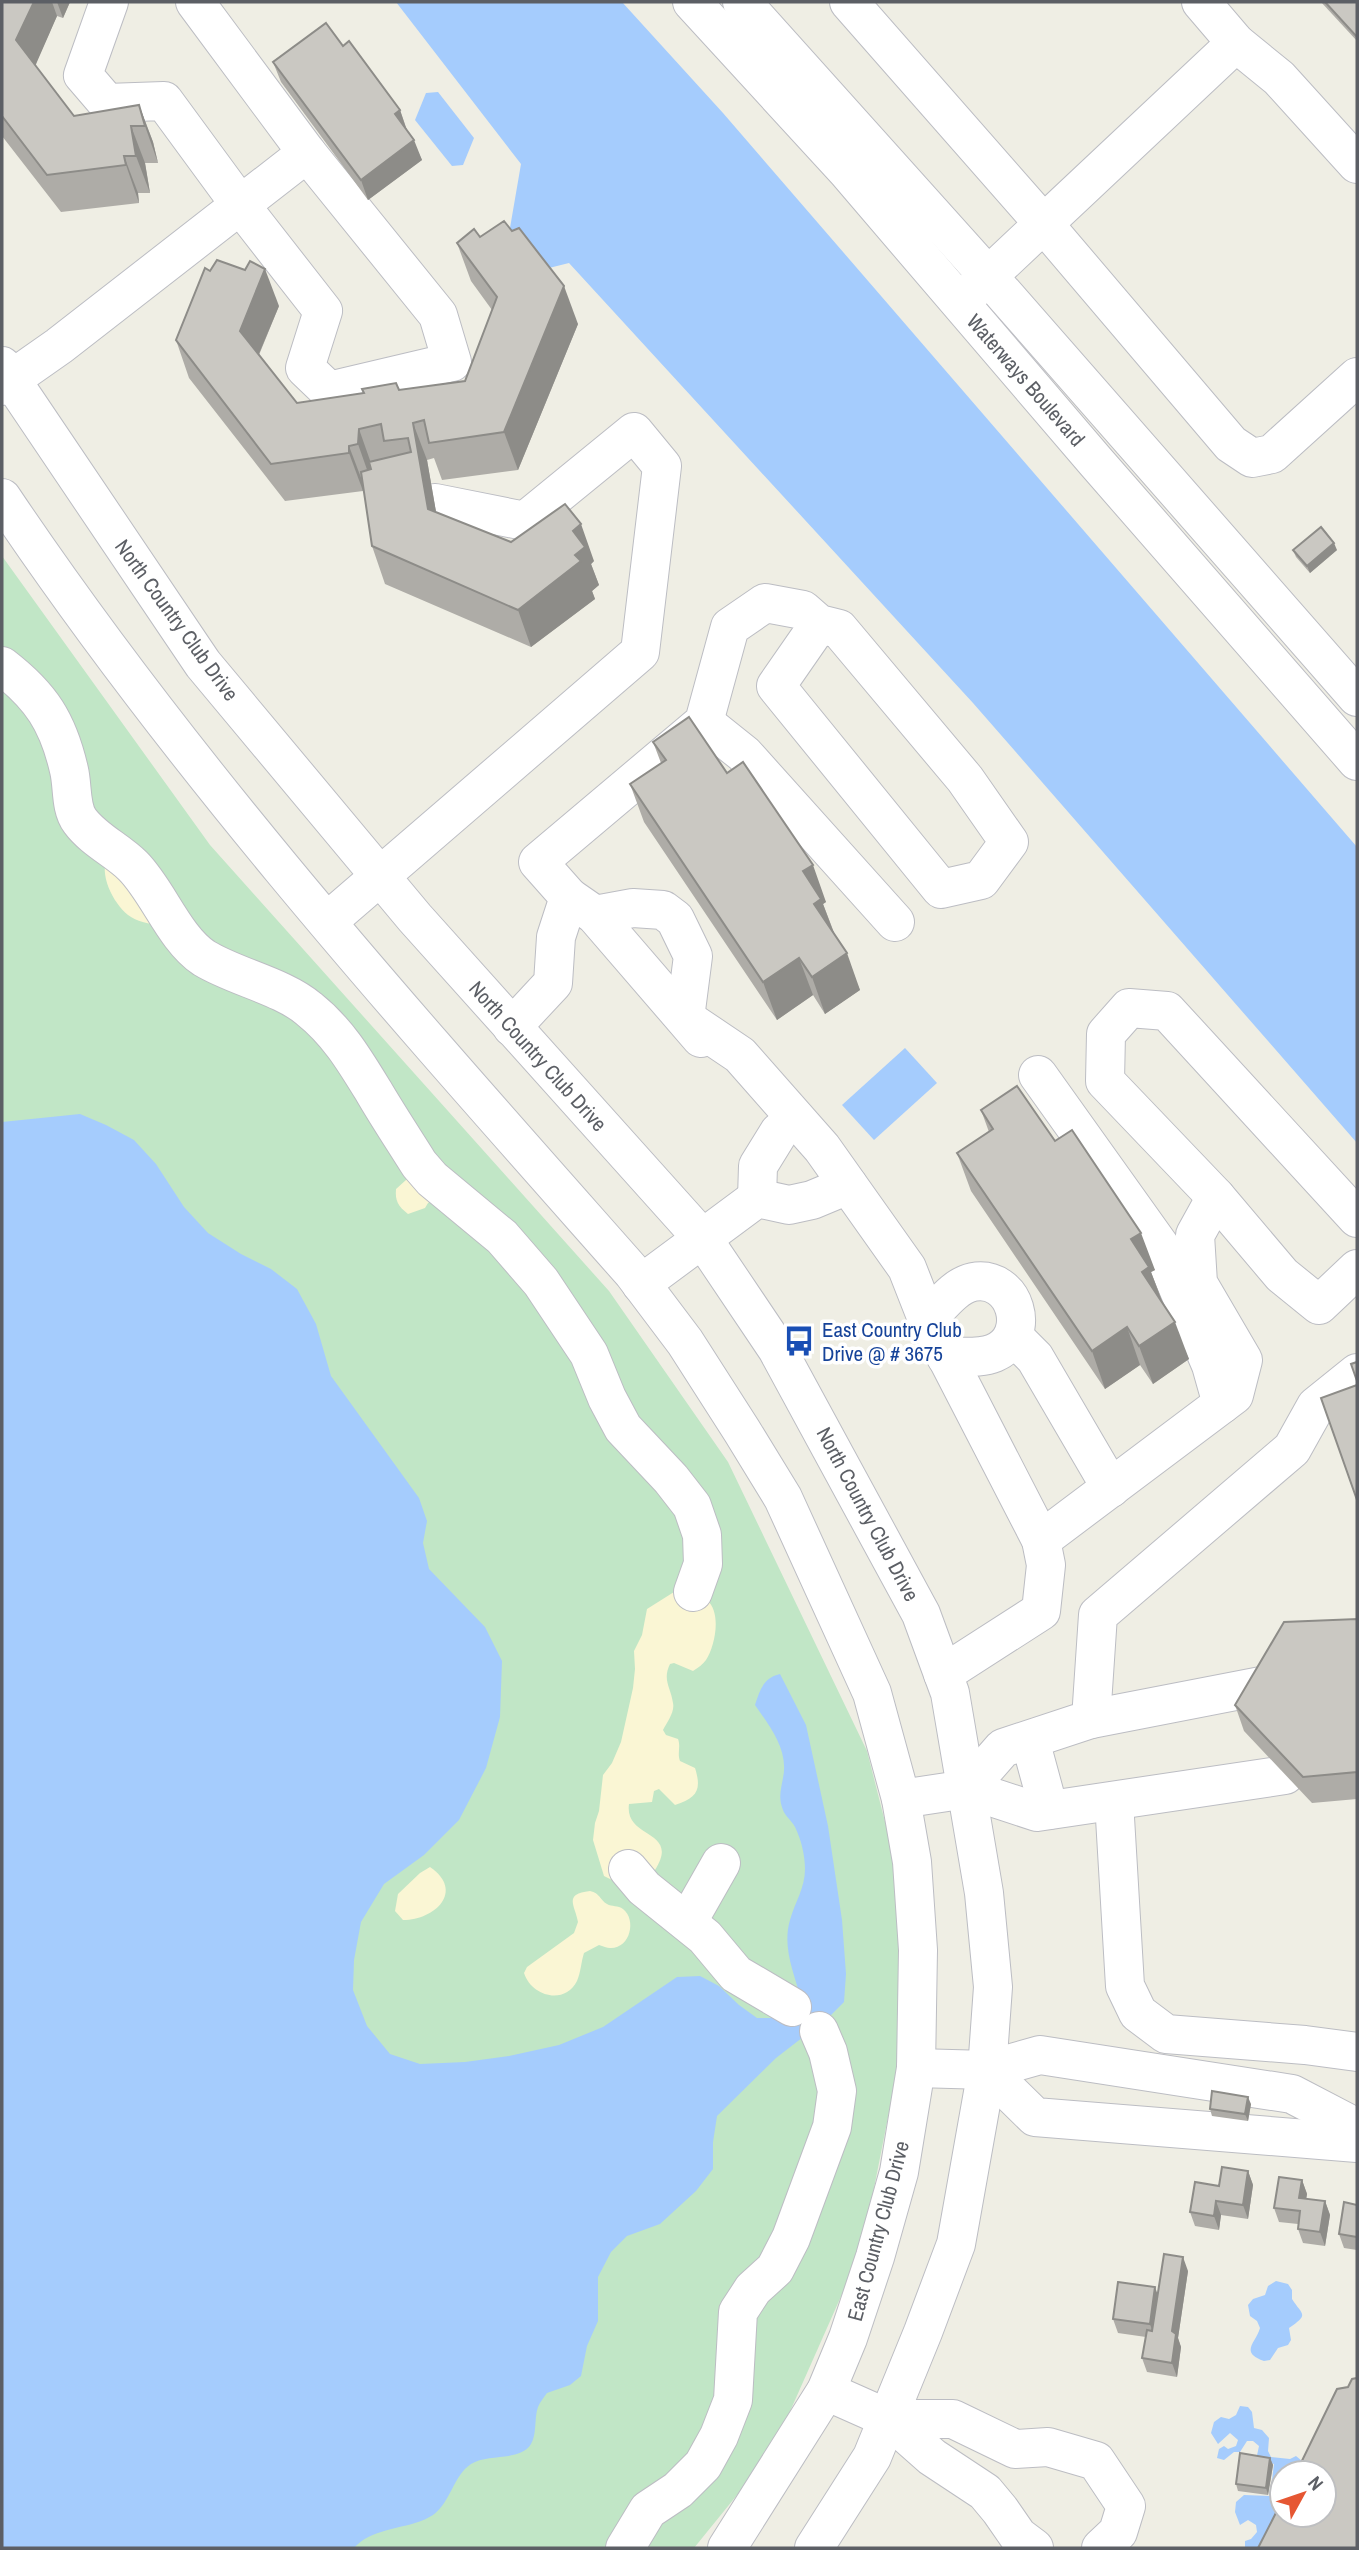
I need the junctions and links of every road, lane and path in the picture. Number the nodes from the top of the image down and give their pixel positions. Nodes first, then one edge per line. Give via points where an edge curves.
1 (109, 2) edge
2 (195, 2) edge
3 (692, 2) edge
4 (743, 2) edge
5 (849, 2) edge
6 (1201, 2) edge
7 (1236, 43) junction
8 (307, 153) junction
9 (1357, 164) edge
10 (241, 206) junction
11 (1043, 223) junction
12 (988, 276) junction
13 (959, 302) junction
14 (5, 377) edge
15 (1357, 377) edge
16 (2, 498) edge
17 (435, 503) dead end
18 (820, 624) junction
19 (2, 666) edge
20 (1357, 696) edge
21 (704, 722) junction
22 (1357, 761) edge
23 (381, 876) junction
24 (582, 906) junction
25 (328, 921) junction
26 (895, 922) dead end
27 (685, 1018) junction
28 (512, 1027) junction
29 (1038, 1075) dead end
30 (787, 1125) junction
31 (836, 1190) junction
32 (1216, 1197) junction
33 (757, 1198) junction
34 (1357, 1218) edge
35 (703, 1239) junction
36 (1357, 1269) edge
37 (642, 1284) junction
38 (927, 1319) junction
39 (1013, 1336) junction
40 (946, 1357) junction
41 (1357, 1373) edge
42 (1222, 1404) junction
43 (1111, 1488) junction
44 (1041, 1540) junction
45 (693, 1592) dead end
46 (943, 1674) junction
47 (1272, 1684) edge
48 (1091, 1719) junction
49 (1030, 1740) junction
50 (1285, 1774) edge
51 (968, 1796) junction
52 (901, 1799) junction
53 (1114, 1801) junction
54 (1049, 1810) junction
55 (720, 1863) dead end
56 (628, 1870) dead end
57 (688, 1922) junction
58 (1357, 2052) edge
59 (916, 2068) junction
60 (987, 2070) junction
61 (1357, 2128) edge
62 (1357, 2143) edge
63 (826, 2391) junction
64 (889, 2419) junction
65 (1120, 2543) edge
66 (625, 2548) edge
67 (727, 2548) edge
68 (814, 2548) edge
69 (1034, 2548) edge

1 - 10 street via 83,75 107,103 164,102
2 - 8 street
3 - 13 street, Waterways Boulevard via 847,170
4 - 12 street, Waterways Boulevard
5 - 11 street
6 - 7 street
7 - 9 street via 1279,78
7 - 11 street
8 - 10 street
8 - 10 street via 438,315 452,362 329,391 305,368 323,311
10 - 14 street
11 - 12 street
11 - 15 street via 1231,444 1252,458 1272,454
12 - 13 street
12 - 20 street, Waterways Boulevard
13 - 22 street, Waterways Boulevard
14 - 23 street, North Country Club Drive via 203,664
16 - 25 street via 59,583 239,819
17 - 23 street via 525,521 634,432 663,466 640,652
18 - 18 street via 776,686 941,889 981,880 1009,842 965,779 839,629
18 - 21 street via 803,610 765,603 730,627
19 - 45 street via 41,702 58,732 79,820 133,866 202,957 307,1007 331,1028 419,1164 502,1237 541,1282 589,1354 623,1428 692,1506 702,1535 703,1564
21 - 24 street via 538,862
21 - 26 street via 744,754
23 - 25 street
23 - 28 street, North Country Club Drive
24 - 27 street
24 - 27 street via 663,910 675,919 693,956
24 - 28 street via 556,937 552,983
25 - 37 street
27 - 30 street via 740,1055
28 - 35 street, North Country Club Drive
29 - 42 street via 1160,1246 1211,1365
30 - 31 street via 822,1149
30 - 33 street via 758,1166
31 - 33 street via 789,1205
31 - 38 street via 890,1280
32 - 34 street via 1105,1081 1106,1034 1129,1008 1167,1011
32 - 36 street via 1282,1275 1318,1305
32 - 42 street via 1195,1235 1198,1283 1243,1360 1234,1395
33 - 35 street
35 - 37 street
35 - 46 street, North Country Club Drive via 777,1349 836,1454 921,1614
37 - 52 street via 685,1342 783,1499 872,1693
38 - 39 street via 961,1287 983,1282 1012,1300 1017,1324
38 - 40 street
39 - 40 street via 995,1353
39 - 43 street via 1035,1358
40 - 44 street
41 - 48 street via 1316,1406 1292,1448 1098,1615
42 - 43 street
43 - 44 street
44 - 46 street via 1046,1565 1041,1611
46 - 51 street, North Country Club Drive
47 - 48 street
48 - 49 street
49 - 51 street via 1003,1748
49 - 54 street
50 - 53 street
51 - 52 street
51 - 54 street via 1037,1812
51 - 60 street via 993,1987
52 - 59 street, East Country Club Drive via 912,1862 918,1950
53 - 54 street
53 - 58 street via 1125,1986 1138,2013 1166,2034
55 - 57 street
56 - 57 street
57 - 66 street via 736,1974 805,2019 828,2052 837,2091 832,2127 791,2238 775,2269 752,2289 738,2312 733,2400 719,2436 703,2465 678,2490 648,2510
59 - 60 street
59 - 63 street, East Country Club Drive via 896,2184 848,2338
60 - 61 street via 1040,2055 1292,2094
60 - 62 street via 1035,2116
60 - 64 street via 956,2244
63 - 64 street
63 - 67 street, East Country Club Drive
64 - 65 street via 953,2418 1015,2449 1048,2447 1096,2461 1126,2506
64 - 68 street via 872,2457
64 - 69 street via 932,2457 985,2492 1018,2536

